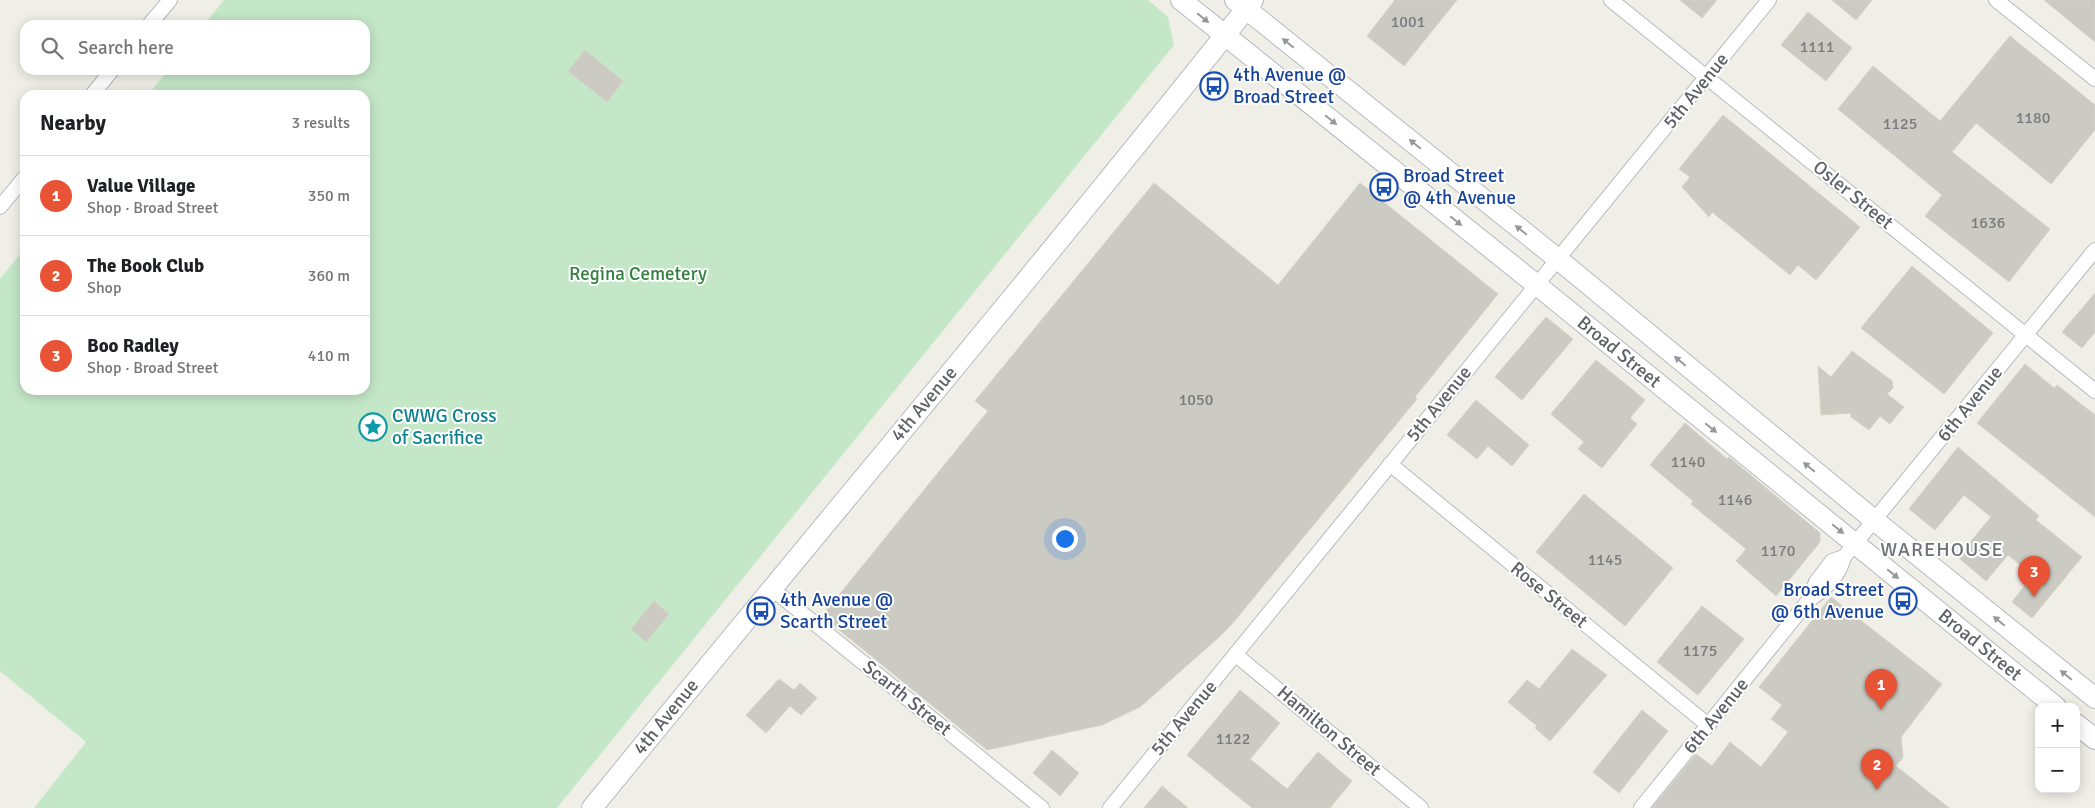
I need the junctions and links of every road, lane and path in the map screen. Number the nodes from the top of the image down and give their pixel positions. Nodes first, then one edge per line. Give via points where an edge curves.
1 (170, 0) edge
2 (1181, 0) edge
3 (1611, 0) edge
4 (1769, 0) edge
5 (1996, 0) edge
6 (1245, 3) edge
7 (153, 20) edge
8 (1225, 36) junction
9 (108, 75) edge
10 (1707, 78) junction
11 (2095, 79) edge
12 (96, 90) edge
13 (20, 183) edge
14 (0, 207) edge
15 (2095, 250) edge
16 (1558, 260) junction
17 (1538, 286) junction
18 (2026, 335) junction
19 (2095, 390) edge
20 (1390, 464) junction
21 (1874, 520) junction
22 (1850, 550) junction
23 (771, 588) junction
24 (1236, 655) junction
25 (2095, 698) edge
26 (2051, 703) edge
27 (1708, 725) junction
28 (2080, 727) edge
29 (2095, 739) edge
30 (592, 808) edge
31 (1042, 808) edge
32 (1110, 808) edge
33 (1421, 808) edge
34 (1641, 808) edge

1 - 7 street
2 -> 8 main road, Broad Street
3 - 10 street, Osler Street
4 - 10 street, 5th Avenue
5 - 11 street
6 - 8 main road, 4th Avenue
16 -> 6 main road, Broad Street
8 -> 17 main road, Broad Street
8 - 23 main road, 4th Avenue
9 - 12 street
10 - 16 street, 5th Avenue
10 - 18 street, Osler Street
13 - 14 street
15 - 18 street, 6th Avenue
16 - 17 street, 5th Avenue
21 -> 16 main road, Broad Street
17 - 20 street, 5th Avenue
17 -> 22 main road, Broad Street
18 - 19 street, Osler Street
18 - 21 street, 6th Avenue
20 - 24 street, 5th Avenue
20 - 27 street, Rose Street
21 - 22 street, 6th Avenue
25 -> 21 main road, Broad Street
22 -> 26 main road, Broad Street
22 - 27 street, 6th Avenue via 1832,561 1816,582 1809,600
23 - 30 main road, 4th Avenue
23 - 31 street, Scarth Street
24 - 32 street, 5th Avenue
24 - 33 street, Hamilton Street
27 - 34 street, 6th Avenue
28 - 29 main road

